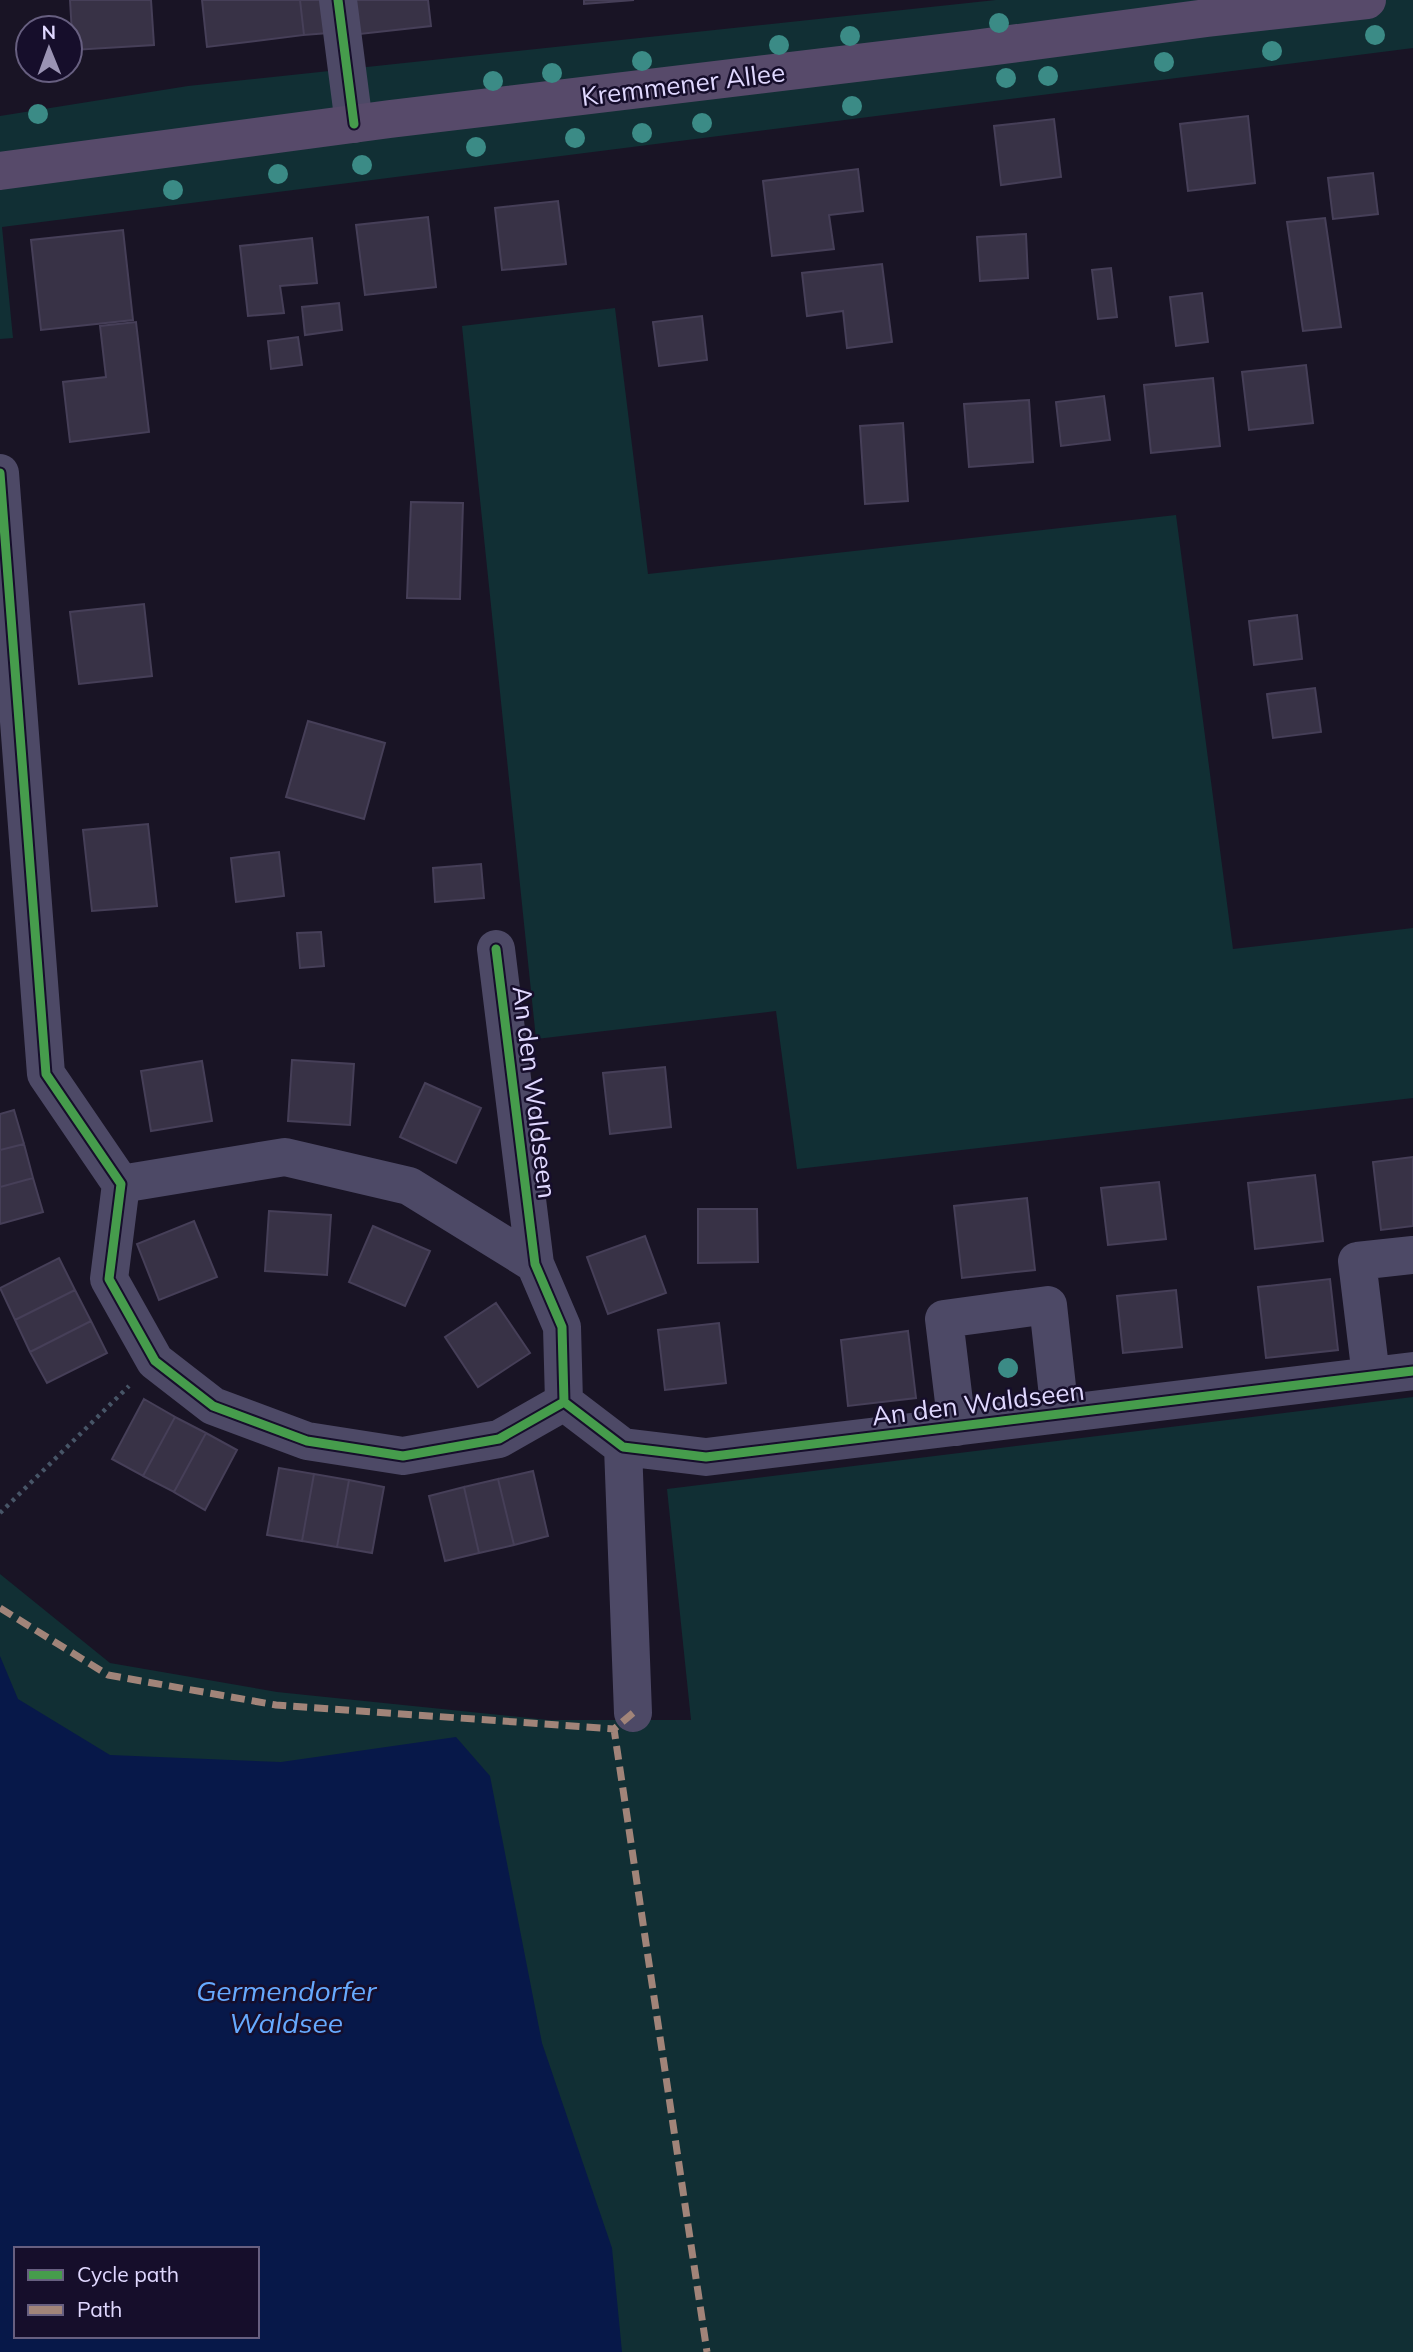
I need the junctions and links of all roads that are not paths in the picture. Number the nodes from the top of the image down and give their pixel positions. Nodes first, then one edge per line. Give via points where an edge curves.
1 (338, 0) edge
2 (1367, 0) edge
3 (354, 124) junction
4 (0, 171) edge
5 (0, 473) edge
6 (496, 949) dead end
7 (121, 1184) junction
8 (1413, 1255) edge
9 (535, 1264) junction
10 (1413, 1371) edge
11 (1371, 1376) junction
12 (564, 1402) junction
13 (1060, 1414) junction
14 (957, 1427) junction
15 (623, 1447) junction
16 (633, 1713) dead end

1 - 3 street
2 - 3 main road, Kremmener Allee
3 - 4 main road, Kremmener Allee
5 - 7 street via 46,1074
6 - 9 street, An den Waldseen
7 - 9 street via 285,1157 409,1186
7 - 12 street via 109,1279 155,1361 213,1406 307,1441 403,1456 499,1438
8 - 11 street via 1357,1261
9 - 12 street, An den Waldseen via 562,1327
10 - 11 street, An den Waldseen
11 - 13 street, An den Waldseen
12 - 15 street
13 - 14 street, An den Waldseen
13 - 14 street, An den Waldseen via 1048,1305 944,1319
14 - 15 street, An den Waldseen via 706,1457
15 - 16 street

